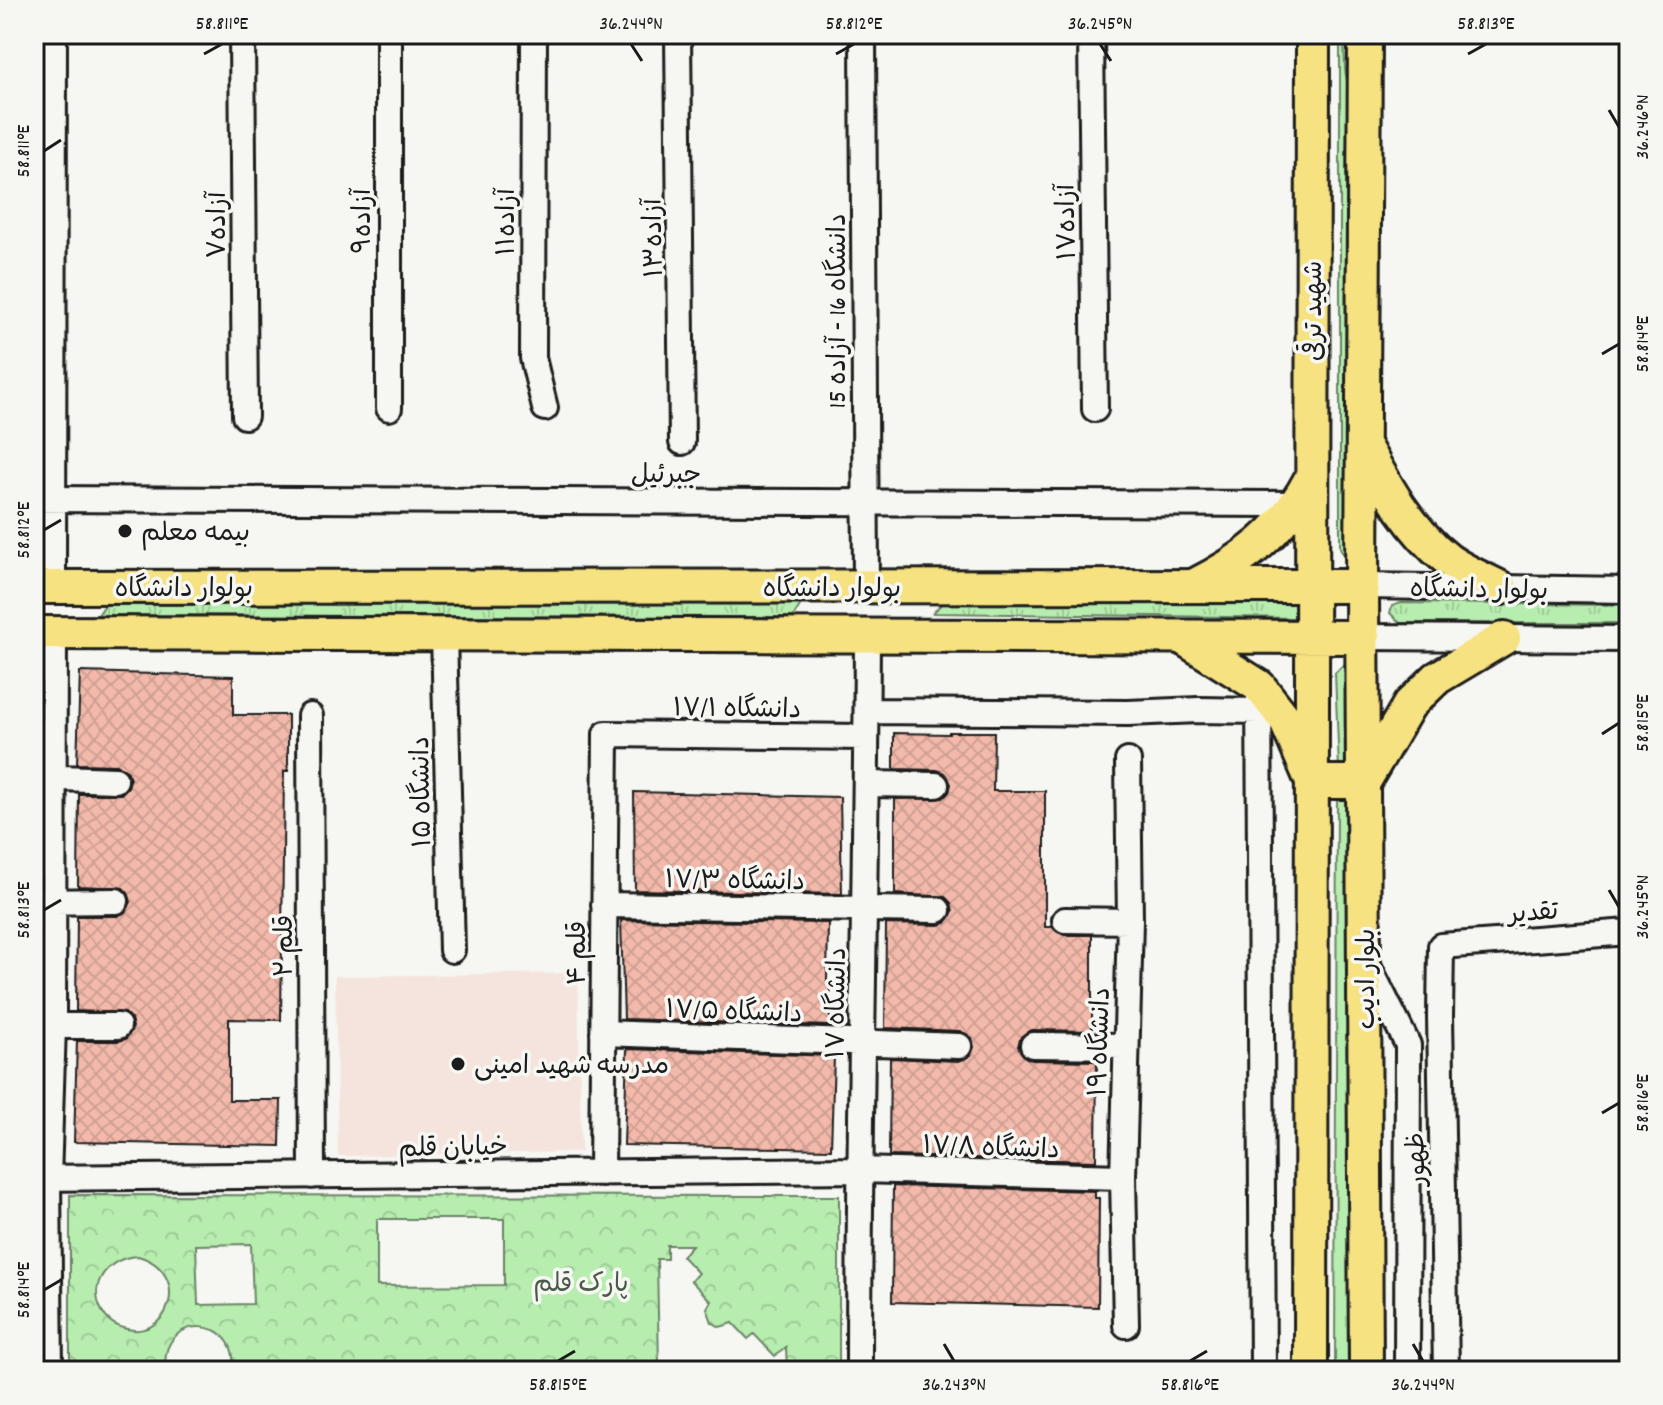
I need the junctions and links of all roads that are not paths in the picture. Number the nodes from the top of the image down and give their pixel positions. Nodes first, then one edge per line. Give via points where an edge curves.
1 (54, 34) edge
2 (242, 34) edge
3 (389, 34) edge
4 (534, 34) edge
5 (678, 34) edge
6 (863, 34) edge
7 (1091, 34) edge
8 (1313, 34) edge
9 (1365, 34) edge
10 (389, 408) dead end
11 (545, 408) dead end
12 (1095, 409) dead end
13 (245, 416) dead end
14 (682, 442) dead end
15 (1362, 443) junction
16 (1305, 490) junction
17 (44, 499) edge
18 (866, 502) junction
19 (1362, 586) junction
20 (44, 587) edge
21 (866, 587) junction
22 (1189, 588) junction
23 (1310, 588) junction
24 (1501, 588) junction
25 (1629, 590) edge
26 (44, 633) edge
27 (444, 634) junction
28 (867, 635) junction
29 (1180, 636) junction
30 (1312, 637) junction
31 (1363, 637) junction
32 (1504, 638) junction
33 (1629, 639) edge
34 (1259, 698) junction
35 (867, 711) junction
36 (310, 716) dead end
37 (606, 734) joint
38 (866, 737) junction
39 (1128, 761) dead end
40 (44, 778) edge
41 (115, 780) dead end
42 (1312, 782) junction
43 (1364, 782) junction
44 (866, 784) junction
45 (936, 785) dead end
46 (116, 901) dead end
47 (44, 902) edge
48 (604, 905) junction
49 (865, 909) junction
50 (938, 910) dead end
51 (1065, 920) dead end
52 (1130, 921) junction
53 (1629, 932) edge
54 (1441, 946) joint
55 (452, 950) dead end
56 (1365, 958) junction
57 (43, 1026) edge
58 (118, 1026) dead end
59 (603, 1033) junction
60 (864, 1044) junction
61 (1033, 1045) dead end
62 (959, 1046) dead end
63 (1125, 1046) junction
64 (858, 1170) junction
65 (602, 1173) junction
66 (312, 1176) junction
67 (1123, 1177) junction
68 (41, 1178) edge
69 (42, 1250) edge
70 (1126, 1325) dead end
71 (50, 1371) edge
72 (859, 1371) edge
73 (1263, 1371) edge
74 (1311, 1371) edge
75 (1366, 1371) edge
76 (1407, 1371) edge
77 (1446, 1371) edge

1 - 17 street
2 - 13 street, آزاده۷
3 - 10 street, آزاده۹
4 - 11 street, آزاده۱۱ via 533,358
5 - 14 street, آزاده۱۳
6 - 18 street, دانشگاه 16 - آزاده 15
7 - 12 street, آزاده۱۷
8 - 16 main road, شهید ترقی
9 - 15 main road, شهید ترقی
15 - 19 main road, شهید ترقی
15 - 24 main road via 1417,529 1448,559
16 - 18 street, جبرئیل
16 - 22 main road via 1255,549
16 - 23 main road, شهید ترقی
17 - 18 street, جبرئیل
17 - 20 street
18 - 21 street, دانشگاه 16 - آزاده 15
19 - 23 main road, بولوار دانشگاه
19 - 24 street, بولوار دانشگاه
19 - 31 main road, بلوار ادیب
20 - 21 main road, بولوار دانشگاه
21 - 22 main road, بولوار دانشگاه
22 - 23 main road, بولوار دانشگاه
23 - 30 main road, بلوار ادیب
24 - 25 street, بولوار دانشگاه
26 - 27 main road, بولوار دانشگاه
26 - 40 street
27 - 28 main road, بولوار دانشگاه
27 - 55 street, دانشگاه ۱۵
28 - 29 main road, بولوار دانشگاه
28 - 35 street, دانشگاه ۱۷
29 - 30 main road, بولوار دانشگاه
29 - 34 main road
30 - 31 main road, بولوار دانشگاه
30 - 42 main road, بلوار ادیب
31 - 32 street, بولوار دانشگاه
31 - 43 main road, بلوار ادیب
32 - 33 street, بولوار دانشگاه
32 - 43 main road via 1437,678 1409,705
34 - 35 street via 1199,710 1128,713
34 - 42 main road via 1285,719
34 - 73 street
35 - 38 street, دانشگاه ۱۷
36 - 66 street, قلم ۲
37 - 38 street, دانشگاه ۱۷/۱
37 - 48 street, قلم ۴
38 - 44 street, دانشگاه ۱۷
39 - 52 street, دانشگاه ۱۹
40 - 41 street
40 - 47 street
42 - 43 main road
42 - 74 main road, بلوار ادیب
43 - 56 main road, بلوار ادیب
44 - 45 street
44 - 49 street, دانشگاه ۱۷
46 - 47 street
47 - 57 street
48 - 49 street, دانشگاه ۱۷/۳
48 - 59 street, قلم ۴
49 - 50 street, دانشگاه ۱۷/۳
49 - 60 street, دانشگاه ۱۷
51 - 52 street
52 - 63 street, دانشگاه ۱۹
53 - 54 street, تقدیر
54 - 77 street, ظهور
56 - 75 main road, بلوار ادیب
56 - 76 street via 1408,1045
57 - 58 street
57 - 68 street
59 - 60 street, دانشگاه ۱۷/۵
59 - 65 street, قلم ۴
60 - 62 street, دانشگاه ۱۷/۵
60 - 64 street, دانشگاه ۱۷
61 - 63 street
63 - 67 street, دانشگاه ۱۹
64 - 65 street, خیابان قلم
64 - 67 street, دانشگاه ۱۷/۸
64 - 72 street, دانشگاه ۱۷ via 871,1247
65 - 66 street, خیابان قلم
66 - 68 street, خیابان قلم
67 - 70 street, دانشگاه ۱۹
68 - 69 street
69 - 71 street

